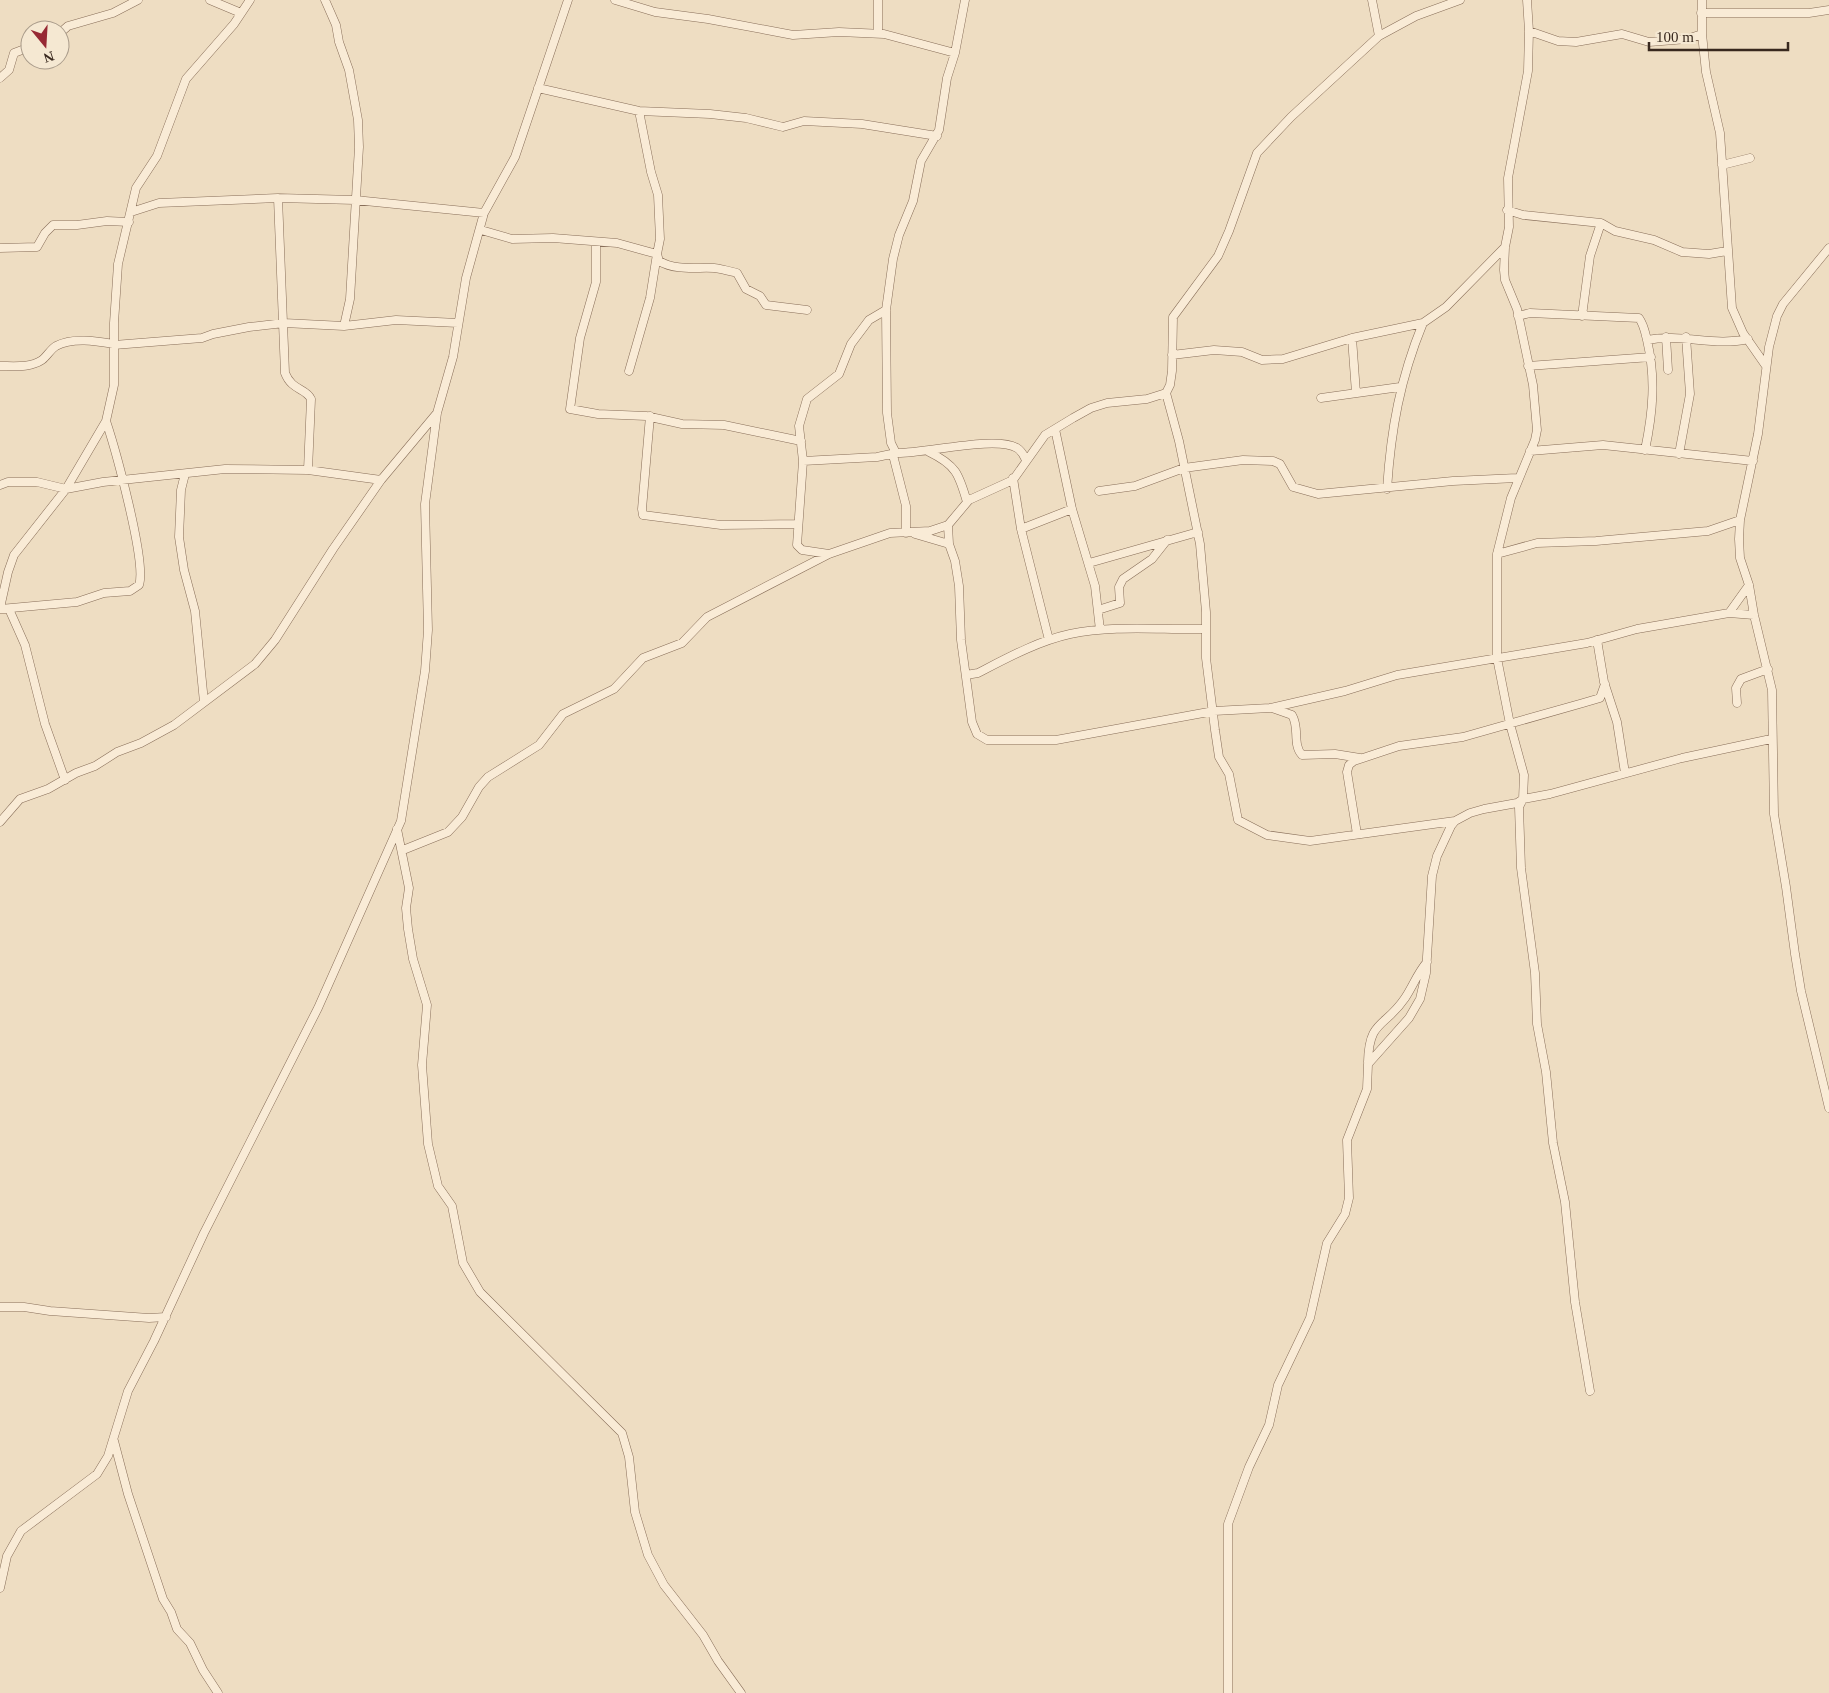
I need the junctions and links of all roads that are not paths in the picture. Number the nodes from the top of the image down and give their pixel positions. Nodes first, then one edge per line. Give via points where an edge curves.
1 (124, 0) edge
2 (138, 0) edge
3 (210, 0) edge
4 (250, 0) edge
5 (325, 0) edge
6 (568, 0) edge
7 (615, 0) edge
8 (878, 0) edge
9 (965, 0) edge
10 (1372, 0) edge
11 (1460, 0) edge
12 (1527, 0) edge
13 (1702, 0) edge
14 (120, 10) junction
15 (1829, 10) edge
16 (241, 13) junction
17 (1701, 13) junction
18 (70, 25) edge
19 (1529, 31) junction
20 (878, 33) junction
21 (1702, 34) junction
22 (1379, 36) junction
23 (20, 51) edge
24 (955, 53) junction
25 (0, 78) edge
26 (538, 88) junction
27 (639, 111) junction
28 (937, 136) junction
29 (1750, 158) dead end
30 (1722, 165) junction
31 (278, 198) junction
32 (355, 200) junction
33 (1507, 210) junction
34 (132, 212) junction
35 (484, 213) junction
36 (129, 222) junction
37 (1601, 224) junction
38 (481, 230) junction
39 (596, 243) junction
40 (1505, 247) junction
41 (0, 248) edge
42 (1829, 248) edge
43 (658, 251) junction
44 (1727, 251) junction
45 (807, 310) dead end
46 (886, 310) junction
47 (1518, 316) junction
48 (1582, 316) junction
49 (284, 323) junction
50 (458, 323) junction
51 (1423, 323) junction
52 (344, 326) junction
53 (1666, 337) junction
54 (1686, 337) junction
55 (1352, 338) junction
56 (1748, 339) junction
57 (1647, 340) junction
58 (114, 345) junction
59 (1172, 355) junction
60 (1651, 358) junction
61 (0, 366) edge
62 (1528, 366) junction
63 (1766, 366) junction
64 (1668, 370) dead end
65 (629, 371) dead end
66 (1400, 387) junction
67 (1166, 393) junction
68 (1356, 393) junction
69 (1321, 398) dead end
70 (437, 413) junction
71 (650, 416) junction
72 (106, 421) junction
73 (1055, 429) junction
74 (801, 441) junction
75 (1645, 450) junction
76 (1530, 451) junction
77 (929, 452) junction
78 (895, 454) junction
79 (1679, 454) junction
80 (1026, 460) junction
81 (803, 461) junction
82 (1753, 461) junction
83 (1184, 468) junction
84 (308, 470) junction
85 (184, 474) junction
86 (1012, 478) junction
87 (1517, 478) junction
88 (123, 480) junction
89 (381, 480) junction
90 (0, 485) edge
91 (66, 488) junction
92 (1387, 489) junction
93 (1099, 491) dead end
94 (966, 502) junction
95 (1072, 508) junction
96 (1740, 520) junction
97 (798, 524) junction
98 (948, 524) junction
99 (1021, 529) junction
100 (1198, 532) junction
101 (910, 533) junction
102 (1167, 540) junction
103 (949, 544) junction
104 (829, 554) junction
105 (1498, 554) junction
106 (1089, 563) junction
107 (1749, 585) junction
108 (0, 609) edge
109 (9, 610) junction
110 (1098, 610) junction
111 (1729, 613) junction
112 (1754, 615) junction
113 (1204, 629) junction
114 (1100, 630) junction
115 (1049, 640) junction
116 (1597, 640) junction
117 (1497, 658) junction
118 (1768, 669) junction
119 (966, 675) junction
120 (1604, 684) junction
121 (204, 702) junction
122 (1736, 703) dead end
123 (1270, 708) junction
124 (1214, 712) junction
125 (1510, 724) junction
126 (1771, 739) junction
127 (1360, 758) junction
128 (1625, 774) junction
129 (65, 780) junction
130 (1523, 799) junction
131 (1455, 820) junction
132 (0, 822) edge
133 (397, 829) junction
134 (1357, 834) junction
135 (403, 850) junction
136 (1427, 962) junction
137 (1368, 1064) junction
138 (1829, 1108) edge
139 (0, 1307) edge
140 (166, 1317) junction
141 (1590, 1391) dead end
142 (114, 1441) junction
143 (0, 1588) edge
144 (218, 1693) edge
145 (742, 1693) edge
146 (1228, 1693) edge

1 - 14 street
2 - 14 street
3 - 16 street
4 - 16 street
5 - 32 street via 336,24 353,90 358,147
6 - 26 street
7 - 20 street via 655,12 793,35
8 - 20 street
9 - 24 street
10 - 22 street
11 - 22 street via 1416,16
12 - 19 street
13 - 17 street
14 - 18 street
15 - 17 street via 1809,13
16 - 34 street via 186,79 160,150 136,188
17 - 21 street
19 - 21 street via 1558,41 1576,42 1622,34 1649,42 1687,39
19 - 33 street via 1528,71 1508,178
20 - 24 street
21 - 30 street
22 - 59 street via 1257,152 1218,256 1173,317
23 - 25 street via 13,54 9,70
24 - 28 street via 947,78
26 - 27 street
26 - 35 street via 515,157
27 - 28 street via 746,118 783,127 804,121 862,124
27 - 43 street via 658,195
28 - 46 street via 921,161 913,201 898,235
29 - 30 street
30 - 44 street
31 - 32 street
31 - 34 street via 160,203
31 - 49 street
32 - 35 street
32 - 52 street via 350,300
33 - 37 street via 1523,216
33 - 40 street via 1509,227
34 - 36 street
35 - 38 street
36 - 41 street via 53,225 37,247
36 - 58 street via 118,264
37 - 44 street via 1682,252 1709,254
37 - 48 street via 1590,256
38 - 39 street via 512,239 561,238
38 - 50 street via 466,278
39 - 43 street via 617,243
39 - 71 street via 596,282 579,343 569,409
40 - 47 street via 1505,280
40 - 51 street via 1446,307
42 - 63 street via 1783,304 1777,316
43 - 45 street via 660,261 666,265 715,268 737,273 746,289 761,296 766,305
43 - 65 street via 650,298
44 - 56 street via 1732,308
46 - 74 street via 869,320 851,344 838,374 808,396 799,426
46 - 78 street via 887,413
47 - 48 street via 1530,313
47 - 62 street
48 - 57 street via 1639,318
49 - 52 street
49 - 58 street via 202,338
49 - 84 street via 285,373 293,386 312,399
50 - 52 street via 396,320
50 - 70 street via 453,357
51 - 55 street
51 - 66 street
53 - 54 street
53 - 57 street
53 - 64 street
54 - 56 street via 1733,342
54 - 79 street via 1690,394
55 - 59 street via 1284,360 1262,360 1242,352 1214,350
55 - 68 street
56 - 63 street
57 - 60 street
58 - 61 street via 85,341 65,343 54,347 39,362
58 - 72 street via 113,398
59 - 67 street via 1170,385
60 - 62 street
60 - 75 street via 1654,392
62 - 76 street via 1537,430
63 - 82 street
66 - 68 street
66 - 92 street via 1390,442
67 - 73 street via 1147,399 1102,404
67 - 83 street
68 - 69 street
70 - 89 street
70 - 133 street via 425,504 428,630 425,671 404,811
71 - 74 street via 682,424 724,425
71 - 97 street via 643,515 721,525
72 - 88 street
72 - 91 street
73 - 80 street via 1045,435
73 - 95 street
74 - 81 street
75 - 76 street via 1603,444
75 - 79 street
76 - 87 street
77 - 78 street
77 - 80 street via 974,444 1000,444 1015,446
77 - 94 street via 948,462 956,471
78 - 81 street
78 - 101 street
79 - 82 street
80 - 86 street
81 - 97 street
82 - 96 street
83 - 92 street via 1243,460 1273,461 1280,464 1293,486 1303,491 1318,494
83 - 93 street via 1135,486
83 - 100 street
84 - 85 street via 225,468
84 - 89 street
85 - 88 street
85 - 121 street via 180,536 184,570 195,611
86 - 94 street via 1006,484
86 - 99 street
87 - 92 street
87 - 105 street
88 - 91 street
88 - 109 street via 140,560 140,581 136,588 104,593 77,602
89 - 121 street via 269,650
90 - 91 street via 37,482
91 - 108 street via 14,555
94 - 98 street
95 - 99 street
95 - 106 street
96 - 105 street via 1708,531 1537,543
96 - 107 street via 1740,558
97 - 104 street via 797,545 800,549
98 - 101 street via 930,531
98 - 103 street
99 - 115 street
100 - 102 street
100 - 113 street via 1205,590
101 - 103 street
101 - 104 street via 890,533
102 - 106 street
102 - 110 street via 1152,559 1123,579 1119,587 1120,603
103 - 119 street via 959,586
104 - 135 street via 707,617 682,643 643,658 614,689 563,714 539,745 488,777 466,813 448,832
105 - 117 street
106 - 110 street
107 - 111 street
107 - 112 street
108 - 109 street
109 - 129 street via 24,645 45,724
110 - 114 street
111 - 112 street
111 - 116 street via 1637,629
112 - 118 street
113 - 114 street
113 - 124 street
114 - 115 street
115 - 119 street
116 - 117 street
116 - 120 street
117 - 123 street via 1397,676
117 - 125 street
118 - 122 street via 1740,680 1736,688
118 - 126 street via 1772,690
119 - 124 street via 974,728 976,734 987,740 1056,740
120 - 125 street via 1597,701
120 - 128 street via 1617,722
121 - 129 street via 174,725
123 - 124 street
123 - 127 street via 1292,715 1296,744 1302,755 1335,754
124 - 134 street via 1219,757 1228,774 1236,816 1241,823 1267,835 1294,840 1310,841
125 - 127 street via 1445,741 1397,746
125 - 130 street via 1524,774
126 - 128 street
126 - 138 street via 1774,814 1795,954
127 - 134 street via 1349,765 1347,772
128 - 130 street
129 - 132 street via 20,800
130 - 131 street via 1517,804 1484,809
130 - 141 street via 1518,807 1518,832 1535,972 1537,1024
131 - 134 street
131 - 136 street via 1444,838 1432,876
133 - 135 street
133 - 140 street via 318,1008 204,1233
135 - 145 street via 409,888 406,908 408,929 427,1005 422,1065 428,1144 438,1186 452,1206 464,1263 480,1292 622,1433 629,1457 635,1512 648,1555 664,1585
136 - 137 street via 1423,990 1415,1010
136 - 137 street via 1416,974 1400,1004 1373,1030
137 - 146 street via 1367,1089 1347,1140 1349,1198 1345,1214 1327,1243 1310,1318 1282,1375 1270,1426 1249,1468 1228,1524
139 - 140 street
140 - 142 street via 128,1391
142 - 143 street via 96,1474 21,1531 7,1556
142 - 144 street via 128,1494 176,1629 190,1643

